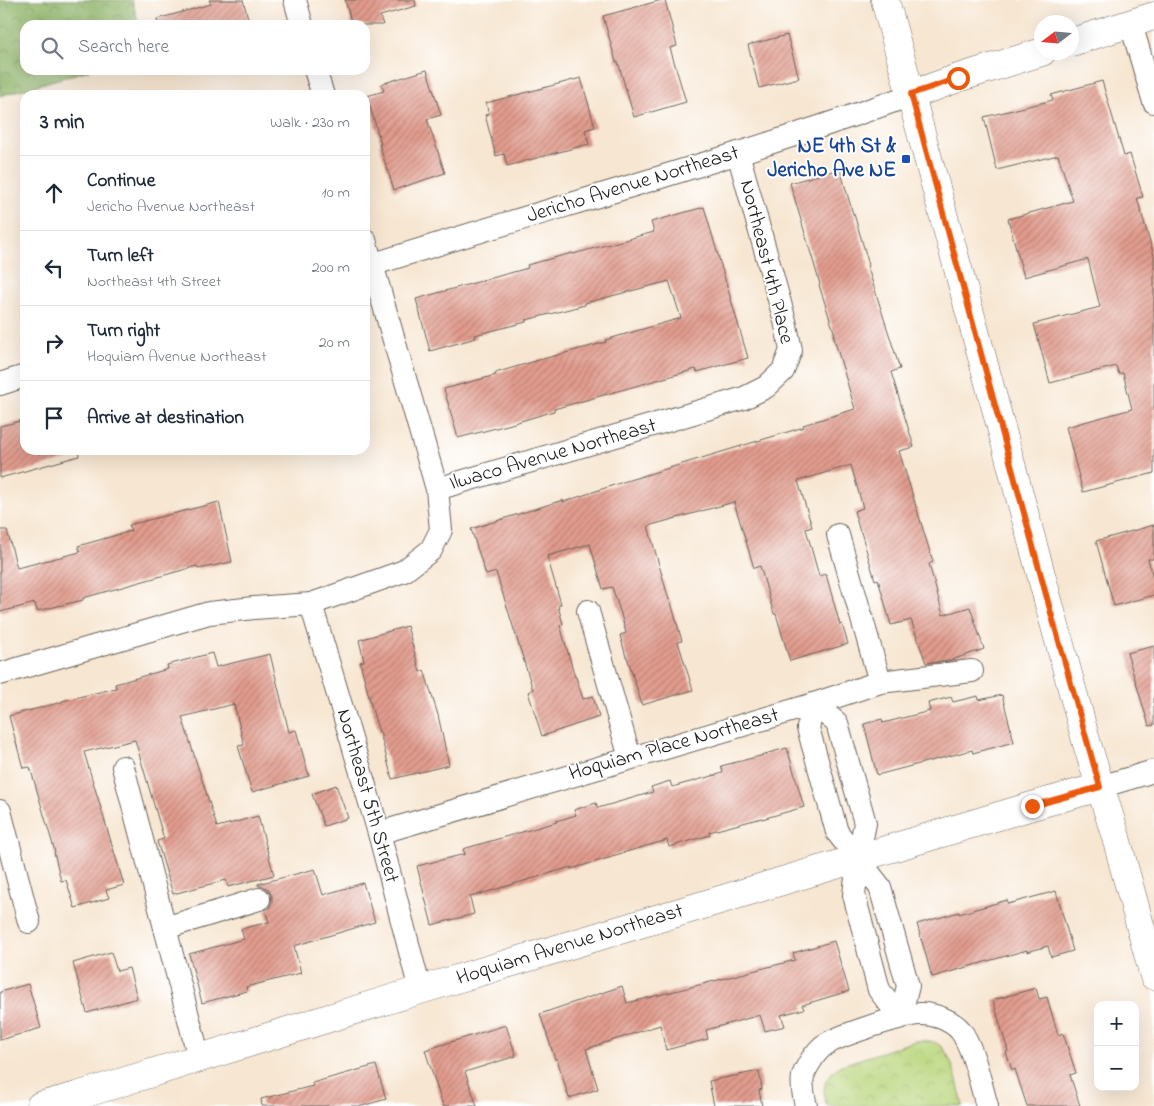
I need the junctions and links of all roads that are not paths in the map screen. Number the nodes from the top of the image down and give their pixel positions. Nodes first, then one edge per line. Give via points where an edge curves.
1 (295, 0) edge
2 (885, 0) edge
3 (301, 20) edge
4 (1142, 20) edge
5 (1079, 40) edge
6 (1034, 54) edge
7 (317, 75) edge
8 (322, 90) edge
9 (911, 94) junction
10 (1154, 102) edge
11 (738, 152) junction
12 (370, 266) edge
13 (370, 269) edge
14 (783, 371) joint
15 (20, 378) edge
16 (0, 384) edge
17 (437, 489) junction
18 (838, 535) dead end
19 (311, 604) junction
20 (588, 611) dead end
21 (972, 671) dead end
22 (0, 674) edge
23 (880, 682) junction
24 (814, 704) junction
25 (630, 758) junction
26 (123, 767) dead end
27 (1154, 771) edge
28 (1100, 787) junction
29 (0, 811) edge
30 (379, 833) junction
31 (858, 859) junction
32 (259, 898) dead end
33 (29, 922) dead end
34 (165, 928) junction
35 (1154, 976) edge
36 (420, 990) junction
37 (900, 1017) junction
38 (199, 1058) junction
39 (78, 1101) edge
40 (40, 1106) edge
41 (806, 1106) edge
42 (987, 1106) edge

1 - 3 street
2 - 9 street
4 - 5 street
4 - 10 street
6 - 9 street, Jericho Avenue Northeast
7 - 8 street
9 - 11 street, Jericho Avenue Northeast
9 - 28 street
11 - 12 street, Jericho Avenue Northeast
11 - 14 street, Northeast 4th Place via 791,350
13 - 17 street
14 - 17 street, Ilwaco Avenue Northeast via 766,386 744,398
15 - 16 street
17 - 19 street, Ilwaco Avenue Northeast via 441,530 431,550 404,571
18 - 23 street
19 - 22 street, Ilwaco Avenue Northeast via 209,613
19 - 30 street, Northeast 5th Street
20 - 25 street
21 - 23 street, Hoquiam Place Northeast
23 - 24 street, Hoquiam Place Northeast
24 - 25 street, Hoquiam Place Northeast
24 - 31 street via 808,728 837,832
24 - 31 street via 837,722 865,822
25 - 30 street, Hoquiam Place Northeast
26 - 34 street
27 - 28 street
28 - 31 street, Hoquiam Avenue Northeast
28 - 35 street
29 - 33 street
30 - 36 street, Northeast 5th Street
31 - 36 street, Hoquiam Avenue Northeast
31 - 37 street via 856,905 879,990
32 - 34 street
34 - 38 street
36 - 38 street, Hoquiam Avenue Northeast
37 - 41 street via 822,1046 812,1057 803,1076
37 - 42 street via 931,1015 949,1021 960,1031 970,1048
38 - 39 street, Hoquiam Avenue Northeast
39 - 40 street, Hoquiam Avenue Northeast

